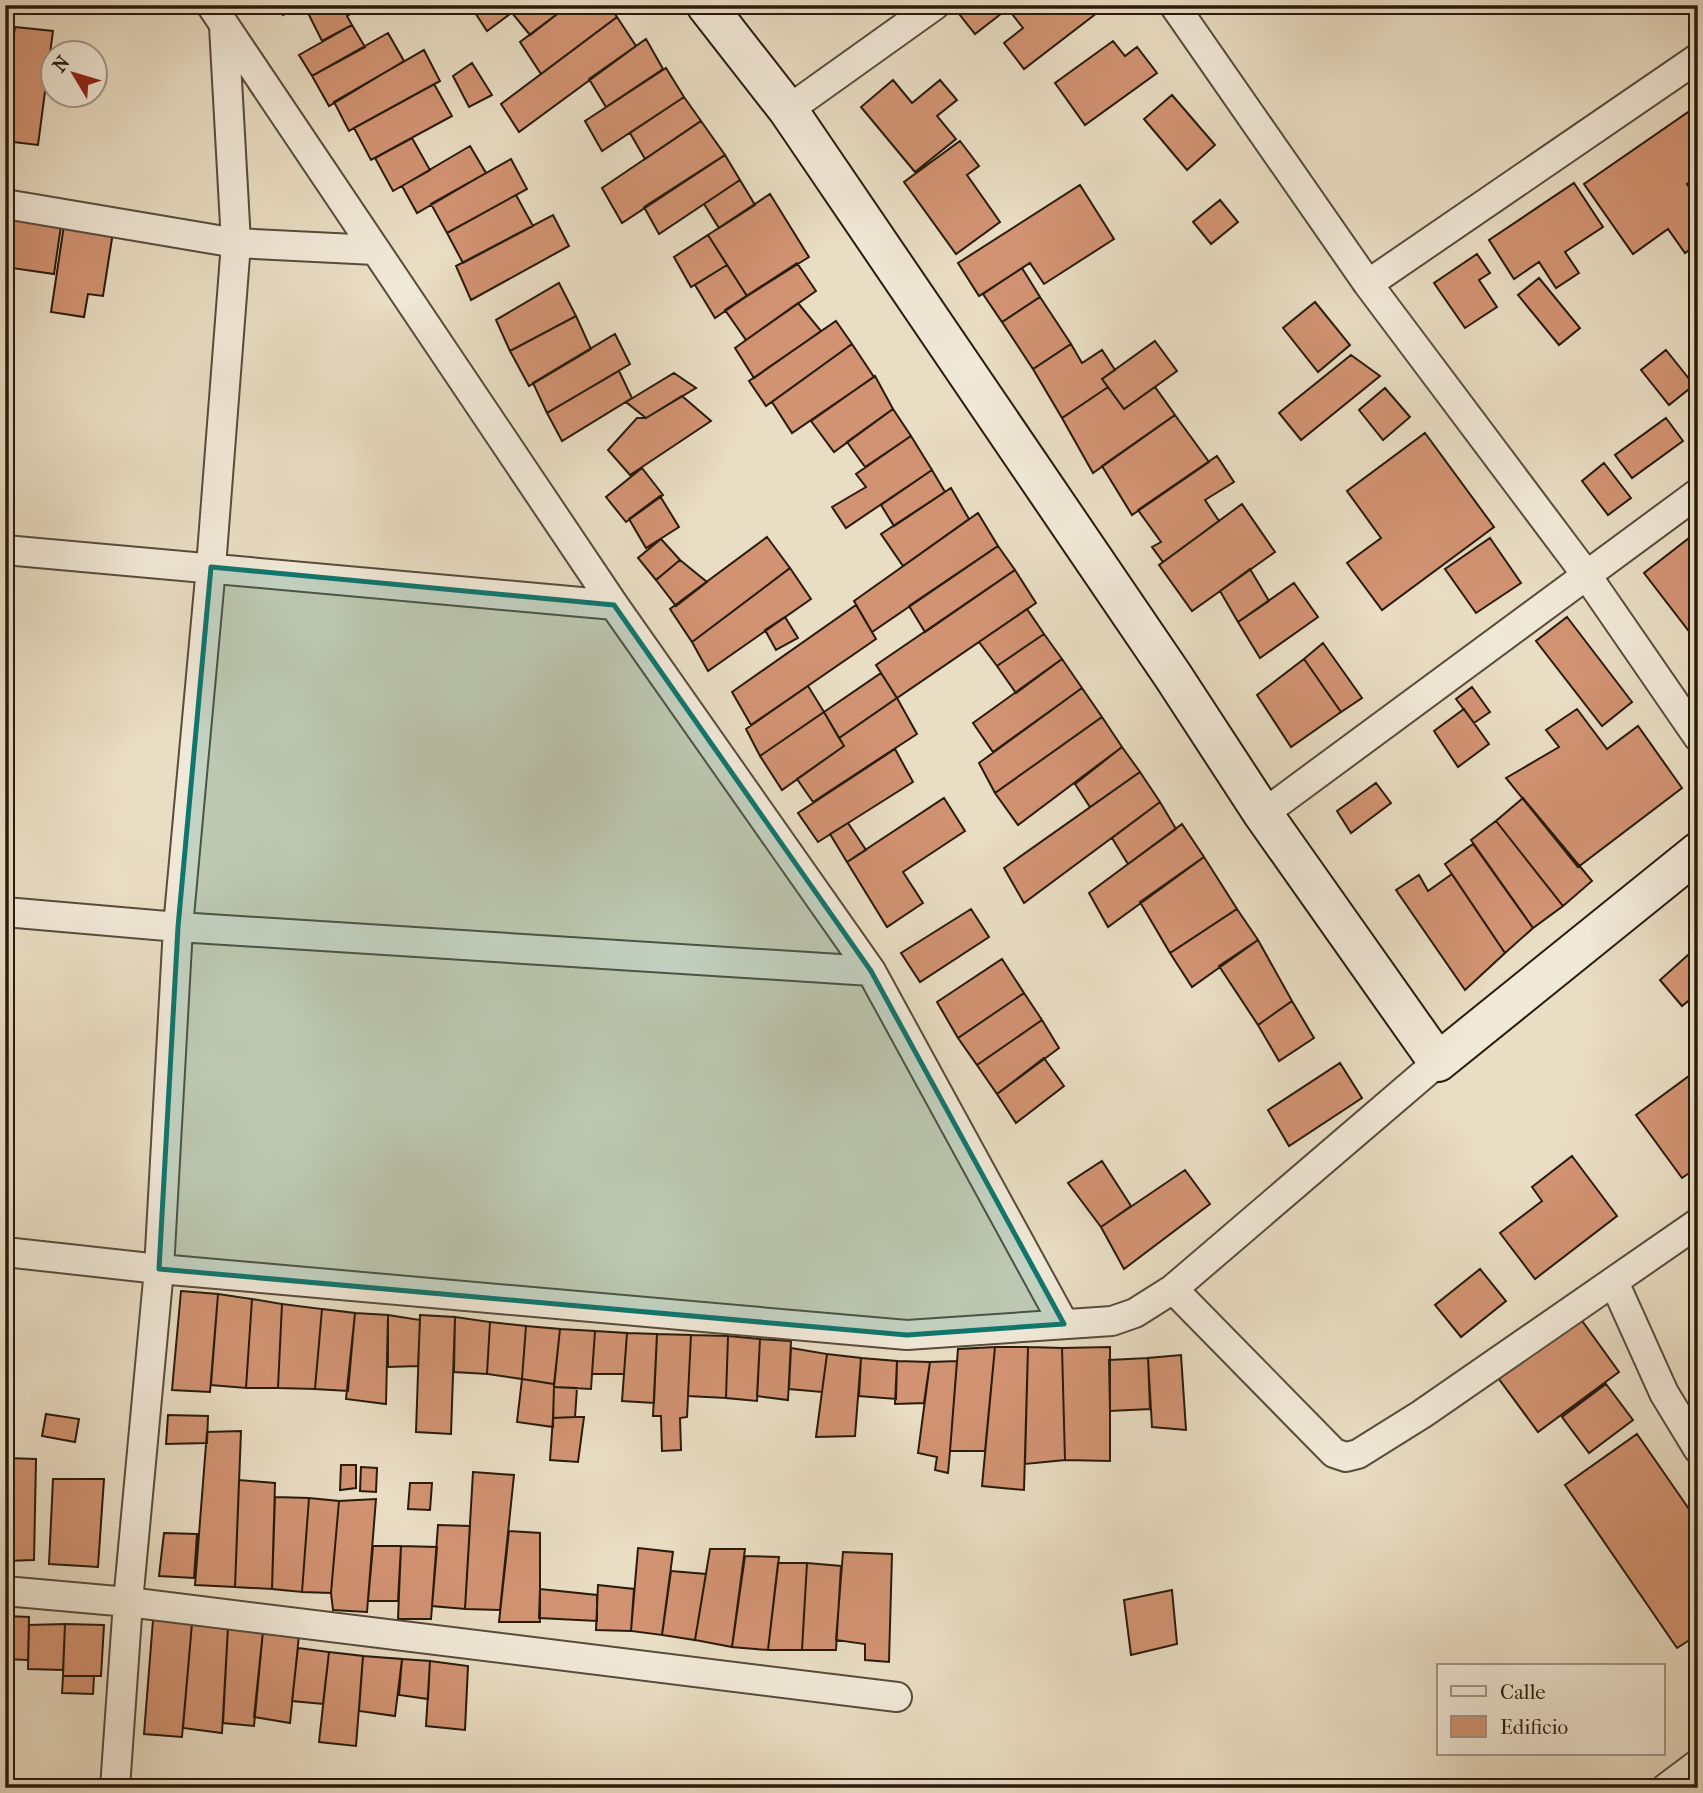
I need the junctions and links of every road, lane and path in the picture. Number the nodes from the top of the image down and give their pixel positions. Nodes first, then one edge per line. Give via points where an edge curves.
1 (706, 5) edge
2 (934, 5) edge
3 (1174, 5) edge
4 (218, 16) edge
5 (1698, 58) edge
6 (788, 110) junction
7 (5, 204) edge
8 (236, 243) junction
9 (375, 250) junction
10 (1368, 284) junction
11 (1698, 493) edge
12 (5, 550) edge
13 (211, 567) junction
14 (1585, 573) junction
15 (614, 605) junction
16 (1698, 737) edge
17 (1263, 814) junction
18 (1697, 851) edge
19 (5, 912) edge
20 (178, 928) junction
21 (872, 971) junction
22 (1438, 1062) junction
23 (1698, 1223) edge
24 (5, 1252) edge
25 (159, 1269) junction
26 (1614, 1282) junction
27 (1172, 1289) junction
28 (1064, 1324) junction
29 (1698, 1449) edge
30 (5, 1591) edge
31 (128, 1602) junction
32 (897, 1697) dead end
33 (1698, 1764) edge
34 (115, 1788) edge
35 (1666, 1788) edge

1 - 6 street
2 - 6 street
3 - 10 street
4 - 8 street
4 - 9 street
5 - 10 street
6 - 17 street
7 - 8 street
8 - 9 street
8 - 13 street
9 - 15 street
10 - 14 street
11 - 14 street
12 - 13 street
13 - 15 street
13 - 20 street
14 - 16 street
14 - 17 street
15 - 21 street
17 - 22 street
18 - 22 street
19 - 20 street
20 - 21 street
20 - 25 street
21 - 28 street
22 - 27 street
23 - 26 street
24 - 25 street
25 - 28 street via 907,1335
25 - 31 street
26 - 27 street via 1422,1414 1346,1457 1334,1453
26 - 29 street via 1664,1393
27 - 28 street via 1135,1313 1112,1321
30 - 31 street
31 - 32 street
31 - 34 street
33 - 35 street

